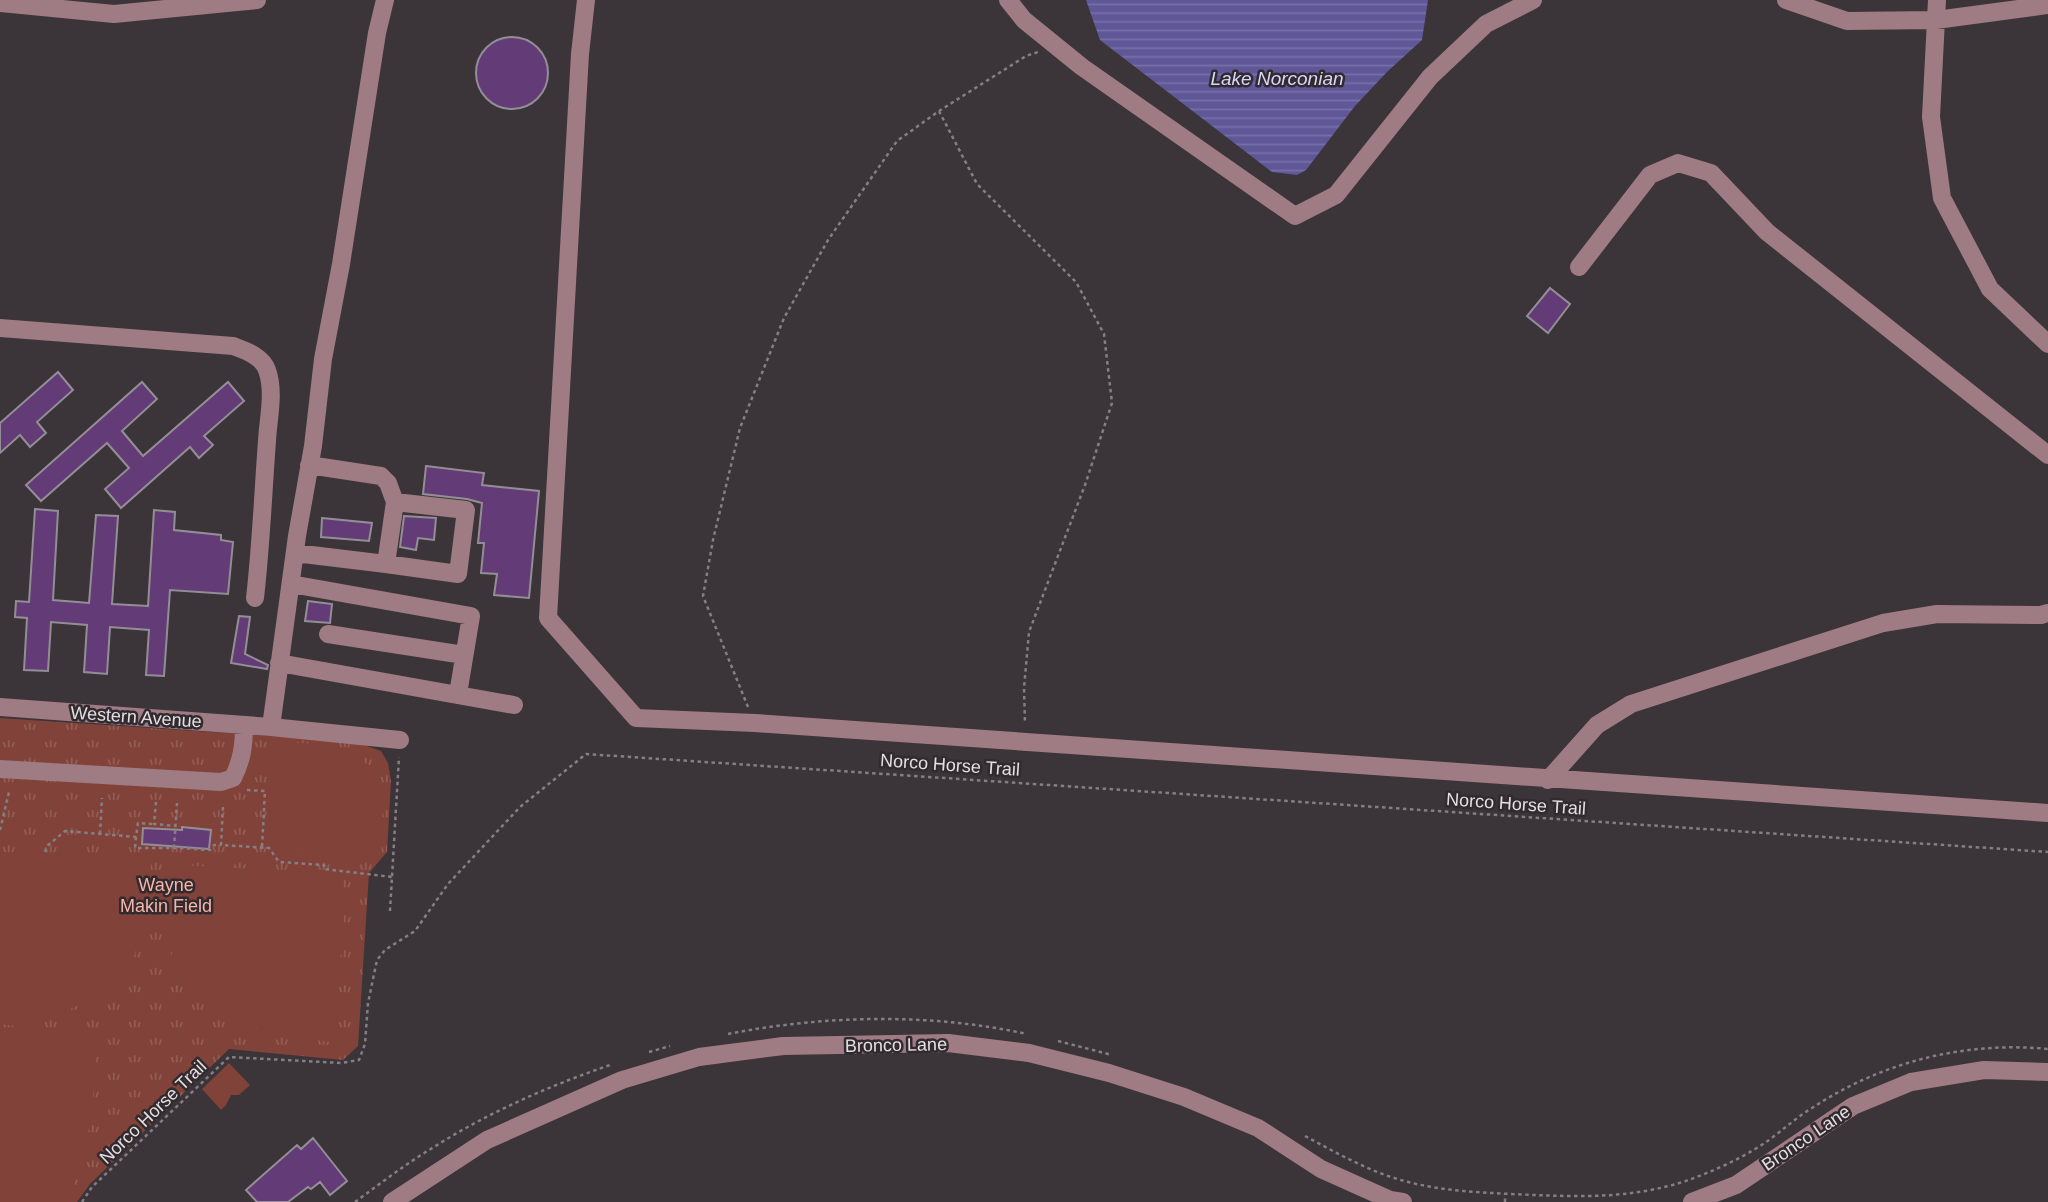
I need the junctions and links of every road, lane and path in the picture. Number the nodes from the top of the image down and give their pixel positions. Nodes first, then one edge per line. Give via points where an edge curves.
1 (257, 0) edge
2 (385, 0) edge
3 (586, 0) edge
4 (1008, 0) edge
5 (1533, 0) edge
6 (1786, 0) edge
7 (1937, 0) edge
8 (0, 3) edge
9 (2048, 5) edge
10 (1936, 20) junction
11 (1056, 46) junction
12 (939, 111) junction
13 (1579, 267) dead end
14 (0, 328) edge
15 (2048, 344) edge
16 (2048, 455) edge
17 (309, 465) junction
18 (395, 502) junction
19 (295, 553) junction
20 (386, 564) junction
21 (291, 584) junction
22 (255, 598) dead end
23 (2048, 613) edge
24 (328, 634) dead end
25 (464, 655) junction
26 (279, 663) junction
27 (458, 694) junction
28 (514, 705) dead end
29 (0, 707) edge
30 (755, 723) junction
31 (244, 725) junction
32 (271, 727) junction
33 (400, 740) joint
34 (1026, 743) junction
35 (0, 769) edge
36 (1548, 780) junction
37 (247, 790) dead end
38 (9, 792) dead end
39 (102, 798) dead end
40 (156, 802) dead end
41 (177, 803) dead end
42 (223, 807) dead end
43 (2048, 813) edge
44 (154, 824) junction
45 (176, 826) junction
46 (0, 830) edge
47 (100, 834) junction
48 (136, 837) junction
49 (221, 845) junction
50 (262, 847) junction
51 (174, 848) junction
52 (45, 852) dead end
53 (2048, 852) edge
54 (392, 877) junction
55 (390, 911) dead end
56 (2048, 1072) edge
57 (1505, 1194) dead end
58 (82, 1202) edge
59 (392, 1202) edge
60 (1403, 1202) edge
61 (1505, 1202) edge
62 (1692, 1202) edge

1 - 8 street via 114,14
2 - 17 street
3 - 30 street via 548,618 636,718
4 - 11 street
5 - 11 street via 1486,24 1430,77 1336,195 1295,216
6 - 10 street via 1847,21
7 - 10 street
9 - 10 street
10 - 15 street via 1931,117 1942,198 1990,289
11 - 12 path via 1026,57
12 - 30 path via 897,141 828,240 784,318 740,428 703,596
12 - 34 path via 977,184 1076,282 1104,334 1112,403 1029,632
13 - 16 street via 1650,176 1678,163 1711,173 1767,232
14 - 22 street via 233,346 254,354 266,367 270,382
17 - 18 street via 381,476
17 - 19 street
18 - 20 street
18 - 20 street via 466,510 458,574
19 - 20 street
19 - 21 street
21 - 25 street via 471,616
21 - 26 street
23 - 36 street via 1937,614 1884,623 1631,704 1597,725
24 - 25 street
25 - 27 street
26 - 27 street
26 - 32 street
27 - 28 street
29 - 31 street, Western Avenue
30 - 34 street
31 - 32 street, Western Avenue
31 - 35 street via 239,766 233,778 221,782
32 - 33 street, Western Avenue
33 - 54 path
34 - 36 street
36 - 43 street
37 - 50 path via 265,791
38 - 46 path
39 - 47 path
40 - 44 path
41 - 45 path
42 - 49 path
44 - 45 path
44 - 48 path via 138,823
45 - 51 path
47 - 48 path
47 - 52 path via 65,831
48 - 51 path via 135,848
49 - 50 path
49 - 51 path via 209,850
50 - 54 path via 269,848 279,862 324,864 324,869
53 - 58 path, Norco Horse Trail via 586,754 512,815 448,884 415,931 377,960 359,1060 341,1063 229,1056 92,1187
54 - 55 path
56 - 62 street, Bronco Lane via 1983,1070 1911,1083 1853,1105 1736,1185
57 - 61 path
59 - 60 street, Bronco Lane via 487,1140 622,1080 699,1057 783,1046 948,1043 1029,1053 1184,1097 1258,1128 1321,1169

